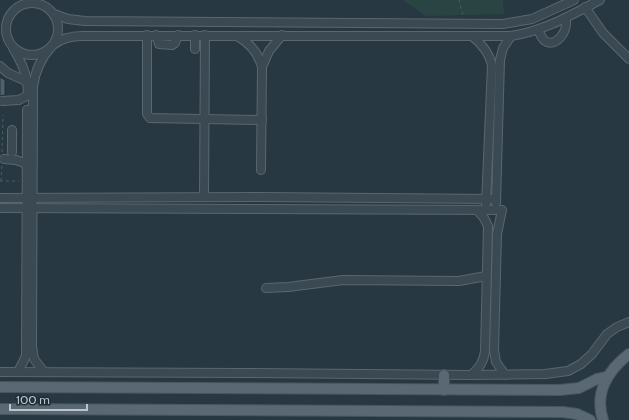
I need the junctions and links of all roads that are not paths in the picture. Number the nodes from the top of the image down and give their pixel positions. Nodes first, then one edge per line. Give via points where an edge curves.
1 (18, 0) edge
2 (44, 0) edge
3 (574, 0) edge
4 (600, 0) edge
5 (585, 7) junction
6 (12, 12) junction
7 (53, 14) junction
8 (0, 17) edge
9 (565, 18) junction
10 (538, 30) junction
11 (151, 35) junction
12 (195, 35) junction
13 (205, 35) junction
14 (236, 35) junction
15 (282, 35) junction
16 (472, 36) junction
17 (512, 36) junction
18 (0, 38) edge
19 (11, 45) junction
20 (52, 46) junction
21 (195, 49) dead end
22 (629, 59) edge
23 (0, 66) edge
24 (262, 67) junction
25 (28, 82) junction
26 (28, 95) junction
27 (2, 101) dead end
28 (204, 120) junction
29 (262, 120) junction
30 (12, 130) dead end
31 (27, 147) junction
32 (2, 159) road end
33 (27, 164) junction
34 (261, 170) dead end
35 (29, 197) junction
36 (204, 197) junction
37 (0, 198) edge
38 (486, 199) junction
39 (496, 199) junction
40 (0, 208) edge
41 (29, 209) junction
42 (477, 210) junction
43 (486, 210) junction
44 (499, 210) junction
45 (486, 276) junction
46 (266, 288) dead end
47 (629, 322) edge
48 (629, 354) edge
49 (0, 372) edge
50 (18, 372) junction
51 (44, 372) junction
52 (444, 374) junction
53 (471, 375) junction
54 (505, 375) junction
55 (607, 377) junction
56 (0, 387) edge
57 (444, 390) junction
58 (0, 409) edge
59 (447, 416) edge
60 (590, 420) edge
61 (602, 420) edge

1 - 6 street
2 - 7 street
3 - 7 street via 532,18 503,24 80,21
4 - 5 street
5 - 9 street
5 - 22 street via 603,33
6 - 7 street via 20,6 33,3 46,7
6 - 8 street
6 - 19 street via 5,27
7 - 20 street via 58,33
9 - 10 street
9 - 10 street via 566,30 554,41 545,41
10 - 17 street
11 - 12 street
11 - 20 street via 74,36 58,41
11 - 28 street via 148,117
12 - 13 street
12 - 21 street
13 - 14 street
13 - 28 street
14 - 15 street
14 - 24 street via 254,49
15 - 16 street
15 - 24 street via 269,51
16 - 17 street
16 - 38 street via 485,48 492,65
17 - 39 street via 503,48 500,60
18 - 19 street
19 - 20 street via 20,53 32,55 44,52
19 - 25 street
20 - 35 street via 44,54 34,79
23 - 25 street via 8,73
24 - 29 street
25 - 26 street
26 - 27 street via 19,100
26 - 31 street
28 - 29 street
28 - 36 street
29 - 34 street
30 - 31 street via 12,149
31 - 33 street
32 - 33 street
33 - 35 street via 26,181
35 - 36 street
35 - 37 street
35 - 41 street
36 - 38 street
38 - 39 street
38 - 43 street
39 - 44 street
40 - 41 street
41 - 42 street
41 - 50 street via 26,356
41 - 51 street via 32,352
42 - 43 street
42 - 45 street via 488,226
43 - 44 street
44 - 54 street via 494,350 496,362
45 - 46 street via 459,281 343,280
45 - 53 street via 484,355 480,366
47 - 54 street via 607,334 589,358 574,368 545,374
48 - 55 main road via 617,363
49 - 50 street
50 - 51 street
51 - 52 street
52 - 53 street
52 - 57 main road
53 - 54 street
55 - 57 main road via 579,388 566,390
55 - 61 main road via 600,396
56 - 57 main road
58 - 59 main road
59 - 60 main road via 570,413

